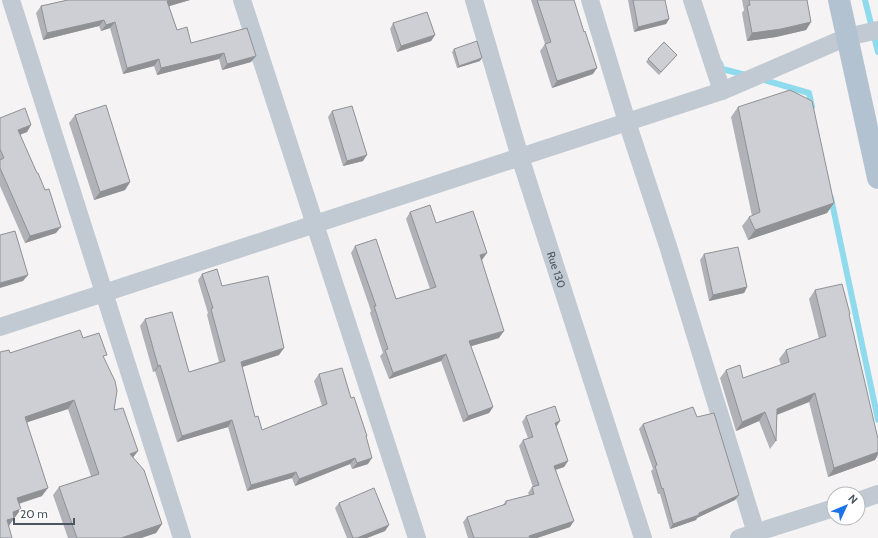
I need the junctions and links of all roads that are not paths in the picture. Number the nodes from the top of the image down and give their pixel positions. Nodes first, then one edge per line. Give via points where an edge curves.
1 (11, 0) edge
2 (242, 0) edge
3 (474, 0) edge
4 (590, 0) edge
5 (692, 0) edge
6 (839, 0) edge
7 (878, 30) edge
8 (847, 37) junction
9 (722, 91) junction
10 (627, 122) junction
11 (520, 157) junction
12 (878, 178) edge
13 (315, 224) junction
14 (105, 293) junction
15 (0, 327) edge
16 (878, 494) edge
17 (866, 498) edge
18 (826, 511) edge
19 (756, 533) junction
20 (182, 538) edge
21 (417, 538) edge
22 (643, 538) edge
23 (739, 538) edge

1 - 14 street
2 - 13 street
3 - 11 street, Rue 130
4 - 10 street
5 - 9 street
6 - 8 main road
7 - 8 street
8 - 9 street
8 - 12 main road
9 - 10 street
10 - 11 street
10 - 19 street
11 - 13 street
11 - 22 street, Rue 130
13 - 14 street
13 - 21 street
14 - 15 street
14 - 20 street
16 - 17 street
18 - 19 street
19 - 23 street

